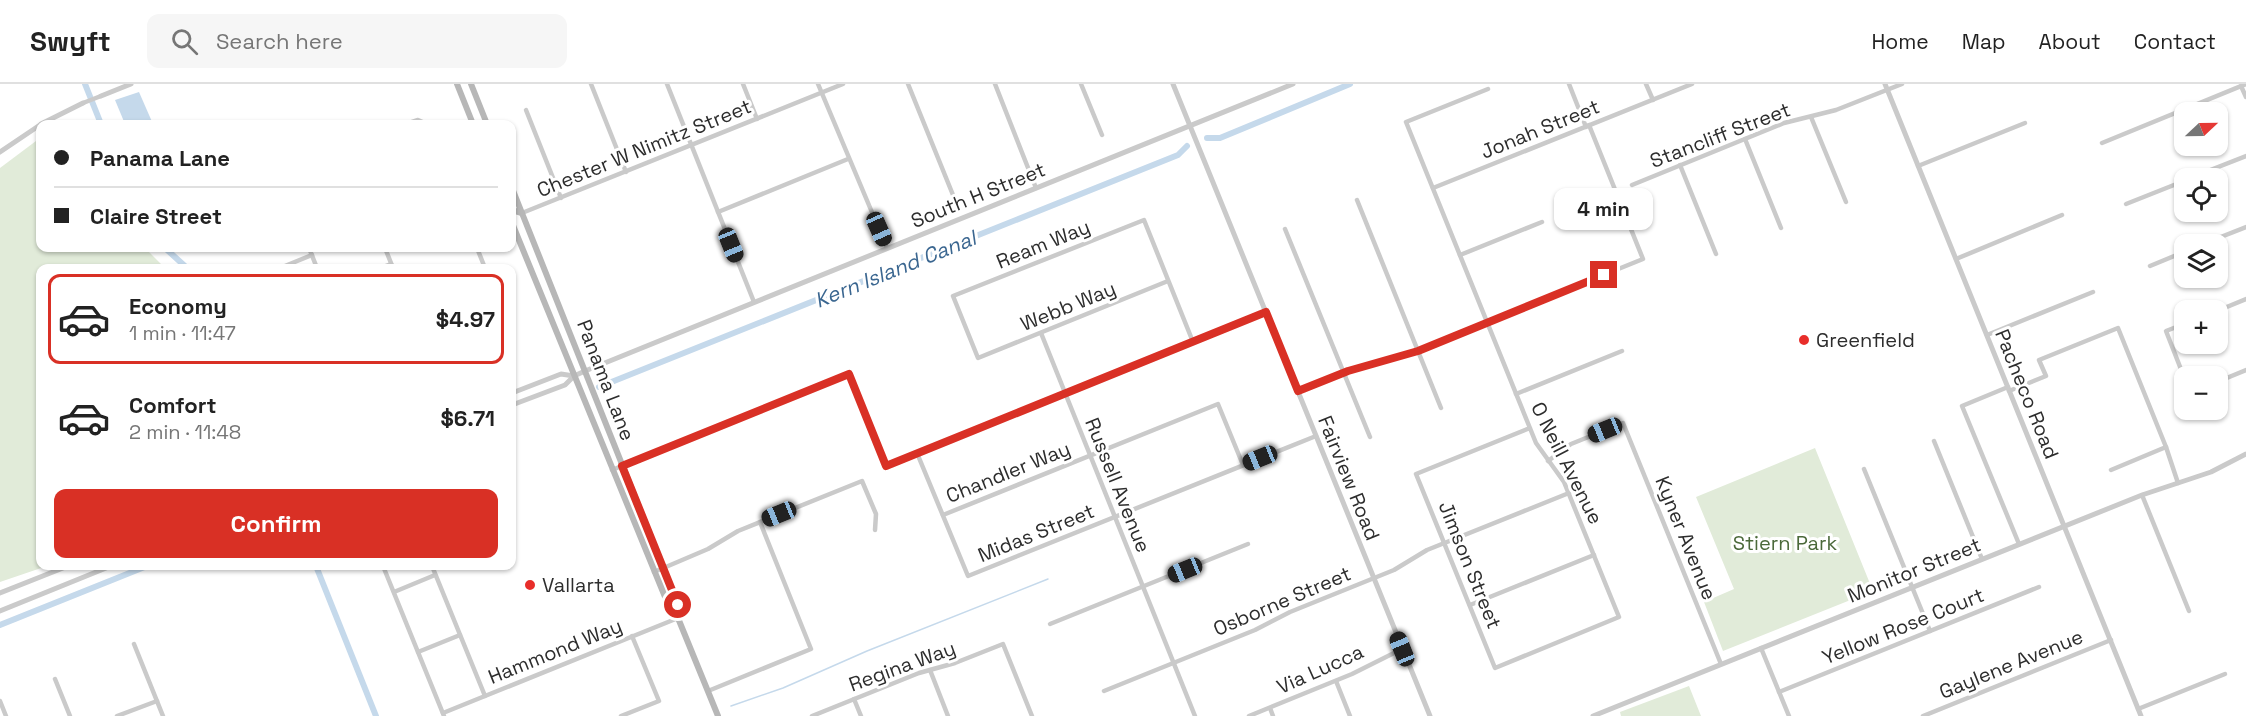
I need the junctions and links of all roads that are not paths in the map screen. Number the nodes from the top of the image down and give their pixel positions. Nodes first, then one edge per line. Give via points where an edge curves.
1 (131, 84) edge
2 (457, 84) edge
3 (471, 84) edge
4 (591, 84) edge
5 (667, 84) edge
6 (743, 84) edge
7 (818, 84) edge
8 (843, 84) edge
9 (908, 84) edge
10 (995, 84) edge
11 (1082, 84) edge
12 (1173, 84) edge
13 (1293, 84) edge
14 (1569, 84) edge
15 (1646, 84) edge
16 (1692, 84) edge
17 (1902, 84) edge
18 (2243, 85) edge
19 (1886, 87) edge
20 (1488, 89) dead end
21 (821, 93) junction
22 (101, 96) joint
23 (2246, 97) edge
24 (1653, 100) junction
25 (83, 103) joint
26 (526, 110) dead end
27 (1811, 117) junction
28 (757, 119) junction
29 (49, 120) edge
30 (471, 120) edge
31 (485, 120) edge
32 (2025, 123) dead end
33 (1190, 125) junction
34 (1588, 126) junction
35 (36, 127) edge
36 (1102, 135) dead end
37 (1745, 139) junction
38 (2102, 143) dead end
39 (691, 145) junction
40 (0, 152) edge
41 (2246, 156) edge
42 (848, 159) junction
43 (1680, 165) junction
44 (1918, 166) junction
45 (2215, 168) edge
46 (626, 172) junction
47 (1632, 185) dead end
48 (2174, 185) edge
49 (1036, 188) junction
50 (1433, 188) junction
51 (953, 195) dead end
52 (516, 198) edge
53 (561, 198) junction
54 (1357, 200) dead end
55 (1846, 201) dead end
56 (2126, 204) dead end
57 (516, 211) edge
58 (718, 212) junction
59 (522, 213) junction
60 (2062, 215) dead end
61 (1542, 222) dead end
62 (2246, 227) edge
63 (1781, 228) dead end
64 (1285, 229) dead end
65 (516, 233) edge
66 (2228, 234) edge
67 (887, 248) junction
68 (311, 252) edge
69 (1716, 254) dead end
70 (312, 255) junction
71 (1460, 255) junction
72 (2174, 256) edge
73 (1956, 259) junction
74 (290, 264) edge
75 (315, 264) edge
76 (2151, 266) dead end
77 (1168, 281) junction
78 (2093, 292) dead end
79 (2246, 299) edge
80 (754, 302) junction
81 (2228, 306) edge
82 (1266, 312) junction
83 (1487, 322) junction
84 (2174, 328) edge
85 (1041, 333) junction
86 (1987, 335) junction
87 (1193, 342) junction
88 (1418, 351) junction
89 (1622, 351) dead end
90 (2174, 351) edge
91 (978, 358) joint
92 (2246, 370) edge
93 (585, 371) junction
94 (1344, 372) junction
95 (574, 375) junction
96 (2228, 377) edge
97 (2009, 389) junction
98 (1298, 391) junction
99 (516, 392) edge
100 (1065, 393) junction
101 (1516, 394) junction
102 (516, 403) edge
103 (1441, 408) dead end
104 (1530, 428) junction
105 (1316, 436) junction
106 (1370, 437) dead end
107 (1934, 441) dead end
108 (2166, 447) junction
109 (917, 453) junction
110 (2246, 454) edge
111 (1090, 455) junction
112 (1548, 461) junction
113 (1243, 465) junction
114 (622, 466) junction
115 (1864, 469) dead end
116 (612, 470) junction
117 (2111, 470) dead end
118 (2178, 483) junction
119 (1569, 493) junction
120 (2142, 495) junction
121 (942, 515) junction
122 (1115, 517) junction
123 (760, 522) junction
124 (2064, 526) junction
125 (875, 530) dead end
126 (1444, 543) junction
127 (1248, 544) dead end
128 (2019, 544) junction
129 (1594, 555) junction
130 (1982, 559) junction
131 (663, 568) junction
132 (58, 570) edge
133 (101, 570) edge
134 (385, 570) edge
135 (433, 570) edge
136 (654, 572) junction
137 (435, 575) junction
138 (1374, 578) junction
139 (1143, 586) junction
140 (1912, 587) junction
141 (2039, 587) dead end
142 (394, 592) junction
143 (0, 593) edge
144 (1470, 605) junction
145 (0, 611) edge
146 (2189, 611) dead end
147 (678, 618) junction
148 (1050, 624) dead end
149 (1930, 631) junction
150 (460, 635) junction
151 (632, 636) junction
152 (2110, 640) junction
153 (134, 644) dead end
154 (1761, 648) junction
155 (1402, 649) junction
156 (418, 652) junction
157 (1174, 663) junction
158 (1721, 664) junction
159 (1495, 668) joint
160 (930, 670) junction
161 (2225, 674) dead end
162 (55, 679) dead end
163 (1336, 681) junction
164 (708, 691) junction
165 (1104, 691) dead end
166 (1779, 692) junction
167 (485, 696) junction
168 (854, 699) junction
169 (157, 700) junction
170 (0, 701) edge
171 (1270, 708) junction
172 (2138, 709) junction
173 (443, 714) edge
174 (6, 716) edge
175 (70, 716) edge
176 (117, 716) edge
177 (163, 716) edge
178 (621, 716) edge
179 (718, 716) edge
180 (812, 716) edge
181 (861, 716) edge
182 (948, 716) edge
183 (1032, 716) edge
184 (1195, 716) edge
185 (1249, 716) edge
186 (1273, 716) edge
187 (1350, 716) edge
188 (1430, 716) edge
189 (1593, 716) edge
190 (1789, 716) edge
191 (1923, 716) edge
192 (2141, 716) edge

1 - 22 street
2 - 30 main road
3 - 31 main road
4 - 46 street
5 - 39 street
6 - 28 street
7 - 21 street
8 - 21 street, Chester W Nimitz Street
9 - 51 street
10 - 49 street
11 - 36 street
12 - 33 street, Fairview Road
13 - 33 street, South H Street
14 - 34 street
15 - 24 street
16 - 24 street, Jonah Street
17 - 19 street, Stancliff Street
18 - 23 street
18 - 38 street
19 - 27 street, Stancliff Street
19 - 44 street, Pacheco Road
20 - 50 street, O Neill Avenue via 1406,122
21 - 28 street, Chester W Nimitz Street
21 - 42 street
22 - 25 street
24 - 34 street, Jonah Street
25 - 29 street
26 - 53 street
27 - 37 street, Stancliff Street
27 - 55 street
28 - 39 street, Chester W Nimitz Street
32 - 44 street
33 - 49 street, South H Street
33 - 82 street, Fairview Road
34 - 50 street, Jonah Street
34 - 83 street via 1643,260
35 - 40 street
37 - 43 street, Stancliff Street
37 - 63 street
39 - 46 street, Chester W Nimitz Street
39 - 58 street
41 - 45 street
42 - 58 street
42 - 67 street
43 - 47 street, Stancliff Street
43 - 69 street
44 - 73 street, Pacheco Road
46 - 53 street, Chester W Nimitz Street
48 - 56 street
49 - 67 street, South H Street
50 - 71 street, O Neill Avenue
52 - 59 main road, Panama Lane
53 - 59 street, Chester W Nimitz Street
54 - 88 street
57 - 59 main road
58 - 80 street
59 - 93 main road, Panama Lane
60 - 73 street
61 - 71 street
62 - 66 street
64 - 94 street
65 - 95 main road, Panama Lane
67 - 80 street, South H Street
68 - 70 street
70 - 74 street
70 - 75 street
71 - 83 street, O Neill Avenue
72 - 76 street
73 - 86 street, Pacheco Road
77 - 85 street, Webb Way
77 - 87 street
77 - 91 street, Ream Way via 1144,219 953,296
78 - 86 street
79 - 81 street
80 - 93 street, South H Street
82 - 87 street
82 - 98 street, Fairview Road
83 - 88 street
83 - 101 street, O Neill Avenue
84 - 90 street via 2166,331
85 - 91 street, Webb Way
85 - 100 street, Russell Avenue
86 - 97 street, Pacheco Road
87 - 100 street
88 - 94 street
88 - 103 street
89 - 101 street
92 - 96 street
93 - 95 street, South H Street
93 - 114 main road, Panama Lane
94 - 98 street
94 - 106 street
95 - 99 street, South H Street via 561,374
95 - 102 street, South H Street via 565,385
95 - 116 main road, Panama Lane
97 - 108 street via 2046,376 2039,360 2118,328
97 - 124 street, Pacheco Road
97 - 128 street via 1962,406
98 - 105 street, Fairview Road
100 - 109 street
100 - 111 street, Russell Avenue
101 - 104 street, O Neill Avenue
104 - 112 street, O Neill Avenue
104 - 126 street, Jimson Street via 1416,474
105 - 113 street, Midas Street
105 - 138 street, Fairview Road
107 - 130 street
108 - 117 street
108 - 118 street
109 - 114 street via 886,466 849,374
109 - 121 street
110 - 118 street, Monitor Street
111 - 113 street, Chandler Way via 1218,404
111 - 121 street, Chandler Way
111 - 122 street, Russell Avenue
112 - 119 street, O Neill Avenue
112 - 158 street, Kyner Avenue via 1571,444 1623,423
113 - 122 street, Midas Street
114 - 116 street
114 - 131 main road, Panama Lane
115 - 140 street
116 - 136 main road, Panama Lane
118 - 120 street, Monitor Street
119 - 126 street, Osborne Street
119 - 129 street, O Neill Avenue
120 - 124 street, Monitor Street
120 - 146 street
121 - 122 street, Midas Street via 968,576
122 - 139 street, Russell Avenue
123 - 125 street via 862,481 876,514
123 - 131 street
123 - 164 street via 811,649
124 - 128 street, Monitor Street
124 - 152 street, Pacheco Road
126 - 138 street, Osborne Street
126 - 144 street, Jimson Street
127 - 139 street
128 - 130 street, Monitor Street
129 - 144 street
129 - 159 street, O Neill Avenue via 1620,617
130 - 140 street, Monitor Street
131 - 136 street
131 - 147 main road, Panama Lane via 678,605
132 - 143 street
133 - 145 street
134 - 142 street
135 - 137 street
136 - 147 main road, Panama Lane
137 - 142 street
137 - 150 street
138 - 155 street, Fairview Road
138 - 157 street, Osborne Street
139 - 148 street
139 - 157 street, Russell Avenue
140 - 149 street
140 - 154 street, Monitor Street
141 - 149 street, Yellow Rose Court
142 - 156 street
144 - 159 street, Jimson Street
147 - 151 street, Hammond Way
147 - 164 main road, Panama Lane
149 - 166 street, Yellow Rose Court
150 - 156 street
150 - 167 street
151 - 167 street, Hammond Way
151 - 178 street via 659,701
152 - 172 street, Pacheco Road
152 - 191 street, Gaylene Avenue
153 - 169 street
154 - 158 street, Monitor Street
154 - 166 street
155 - 163 street, Via Lucca
155 - 188 street, Fairview Road
156 - 173 street
157 - 165 street, Osborne Street
157 - 184 street, Russell Avenue
158 - 189 street, Monitor Street
160 - 168 street, Regina Way
160 - 182 street
160 - 183 street, Regina Way via 1003,644
161 - 172 street
162 - 175 street
163 - 171 street, Via Lucca
163 - 187 street
164 - 179 main road, Panama Lane
166 - 190 street
167 - 173 street, Hammond Way
168 - 180 street, Regina Way
168 - 181 street
169 - 176 street
169 - 177 street
170 - 174 street
171 - 185 street, Via Lucca
171 - 186 street
172 - 192 street, Pacheco Road

